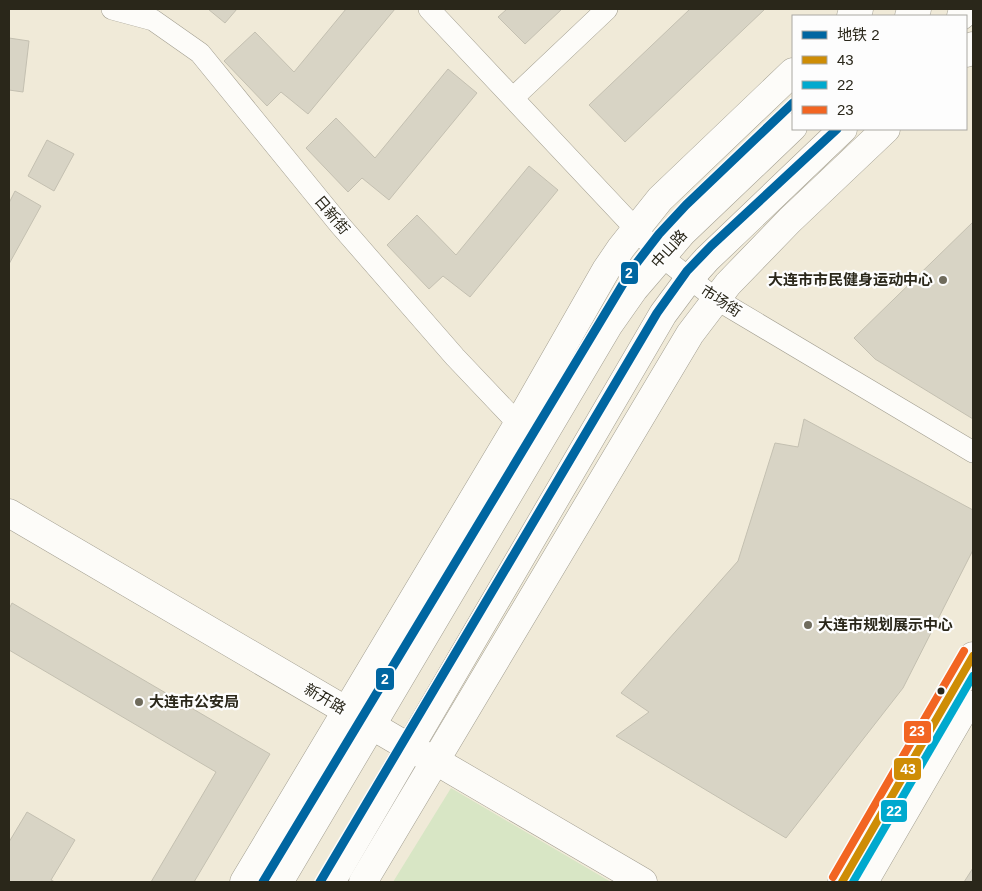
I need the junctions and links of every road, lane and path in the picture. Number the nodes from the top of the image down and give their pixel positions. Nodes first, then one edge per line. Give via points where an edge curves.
1 (112, 9) edge
2 (429, 9) edge
3 (608, 9) edge
4 (792, 73) edge
5 (514, 97) junction
6 (792, 128) edge
7 (842, 130) edge
8 (885, 130) edge
9 (790, 220) junction
10 (636, 229) junction
11 (661, 256) junction
12 (689, 279) junction
13 (716, 299) junction
14 (518, 424) junction
15 (539, 445) junction
16 (973, 452) edge
17 (554, 502) junction
18 (9, 513) edge
19 (526, 609) junction
20 (973, 656) edge
21 (973, 701) edge
22 (345, 710) junction
23 (371, 725) junction
24 (410, 748) junction
25 (436, 760) junction
26 (244, 882) edge
27 (279, 882) edge
28 (331, 882) edge
29 (363, 882) edge
30 (643, 882) edge
31 (842, 882) edge
32 (868, 882) edge

1 - 14 street, 日新街 via 153,20 200,53 340,225
2 - 5 street, 市场街
3 - 5 street
4 - 10 main road via 660,200
5 - 10 street, 市场街
6 - 11 main road, 中山路
7 - 12 main road
8 - 9 main road
9 - 12 main road
9 - 13 main road
10 - 11 street, 市场街
10 - 14 main road via 606,270
11 - 12 street, 市场街
11 - 15 main road, 中山路 via 608,326
12 - 13 street, 市场街
12 - 17 main road via 663,314
13 - 16 street, 市场街
13 - 19 main road via 690,334
14 - 15 street, 日新街
14 - 22 main road
15 - 23 main road, 中山路
17 - 19 main road
17 - 24 main road
18 - 22 main road, 新开路
19 - 25 main road
20 - 31 main road
21 - 32 street
22 - 23 main road, 新开路
22 - 26 main road
23 - 24 main road, 新开路
23 - 27 main road, 中山路
24 - 25 main road, 新开路
24 - 28 main road
25 - 29 main road
25 - 30 main road, 新开路

